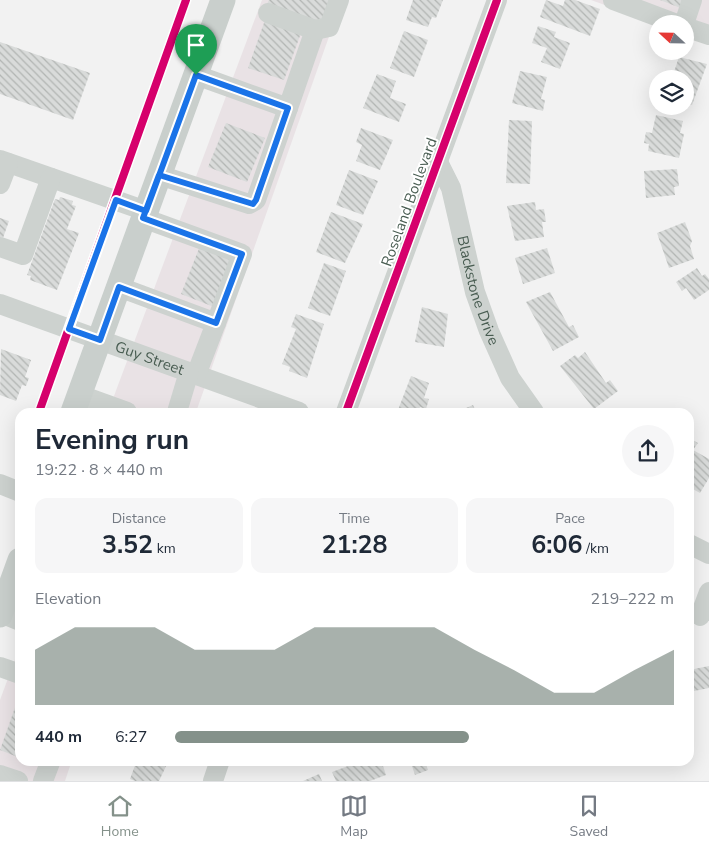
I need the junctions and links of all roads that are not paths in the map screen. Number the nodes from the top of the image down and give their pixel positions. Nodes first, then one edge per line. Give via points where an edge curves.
1 (223, 0) edge
2 (339, 0) edge
3 (496, 0) edge
4 (613, 0) edge
5 (692, 0) edge
6 (268, 13) dead end
7 (653, 15) edge
8 (687, 15) edge
9 (694, 29) edge
10 (315, 30) junction
11 (709, 35) edge
12 (196, 75) junction
13 (288, 108) junction
14 (4, 161) edge
15 (438, 162) junction
16 (159, 175) junction
17 (51, 178) junction
18 (0, 184) edge
19 (145, 215) junction
20 (0, 247) edge
21 (119, 287) junction
22 (1, 308) edge
23 (216, 323) junction
24 (100, 340) junction
25 (192, 373) junction
26 (76, 404) edge
27 (102, 408) edge
28 (179, 408) edge
29 (288, 408) edge
30 (347, 408) edge
31 (531, 408) edge
32 (0, 484) edge
33 (15, 490) edge
34 (694, 546) edge
35 (709, 554) edge
36 (15, 574) edge
37 (709, 592) edge
38 (0, 614) edge
39 (699, 616) edge
40 (15, 619) edge
41 (0, 667) edge
42 (15, 672) edge
43 (49, 766) edge
44 (218, 766) edge
45 (0, 775) edge
46 (18, 781) edge
47 (43, 781) edge
48 (213, 781) edge

1 - 12 main road
2 - 10 street via 329,26
3 - 15 street, Roseland Boulevard
4 - 7 street
5 - 8 street
6 - 10 street
9 - 11 street
10 - 13 street
12 - 13 street
12 - 16 main road
13 - 16 street via 253,204
14 - 17 street
14 - 18 street
15 - 30 street, Roseland Boulevard
15 - 31 street, Blackstone Drive via 452,188 475,292 489,331 510,378
16 - 19 main road
17 - 19 street
17 - 20 street via 23,255
19 - 21 main road
19 - 23 street via 242,254
21 - 23 street
21 - 24 main road
22 - 24 street, Guy Street
23 - 25 street
24 - 25 street, Guy Street
24 - 26 main road
25 - 28 street
25 - 29 street, Guy Street
26 - 27 street
32 - 33 street
34 - 35 street
36 - 38 main road
37 - 39 street
38 - 40 street
41 - 42 street
43 - 47 street
44 - 48 street
45 - 46 street

